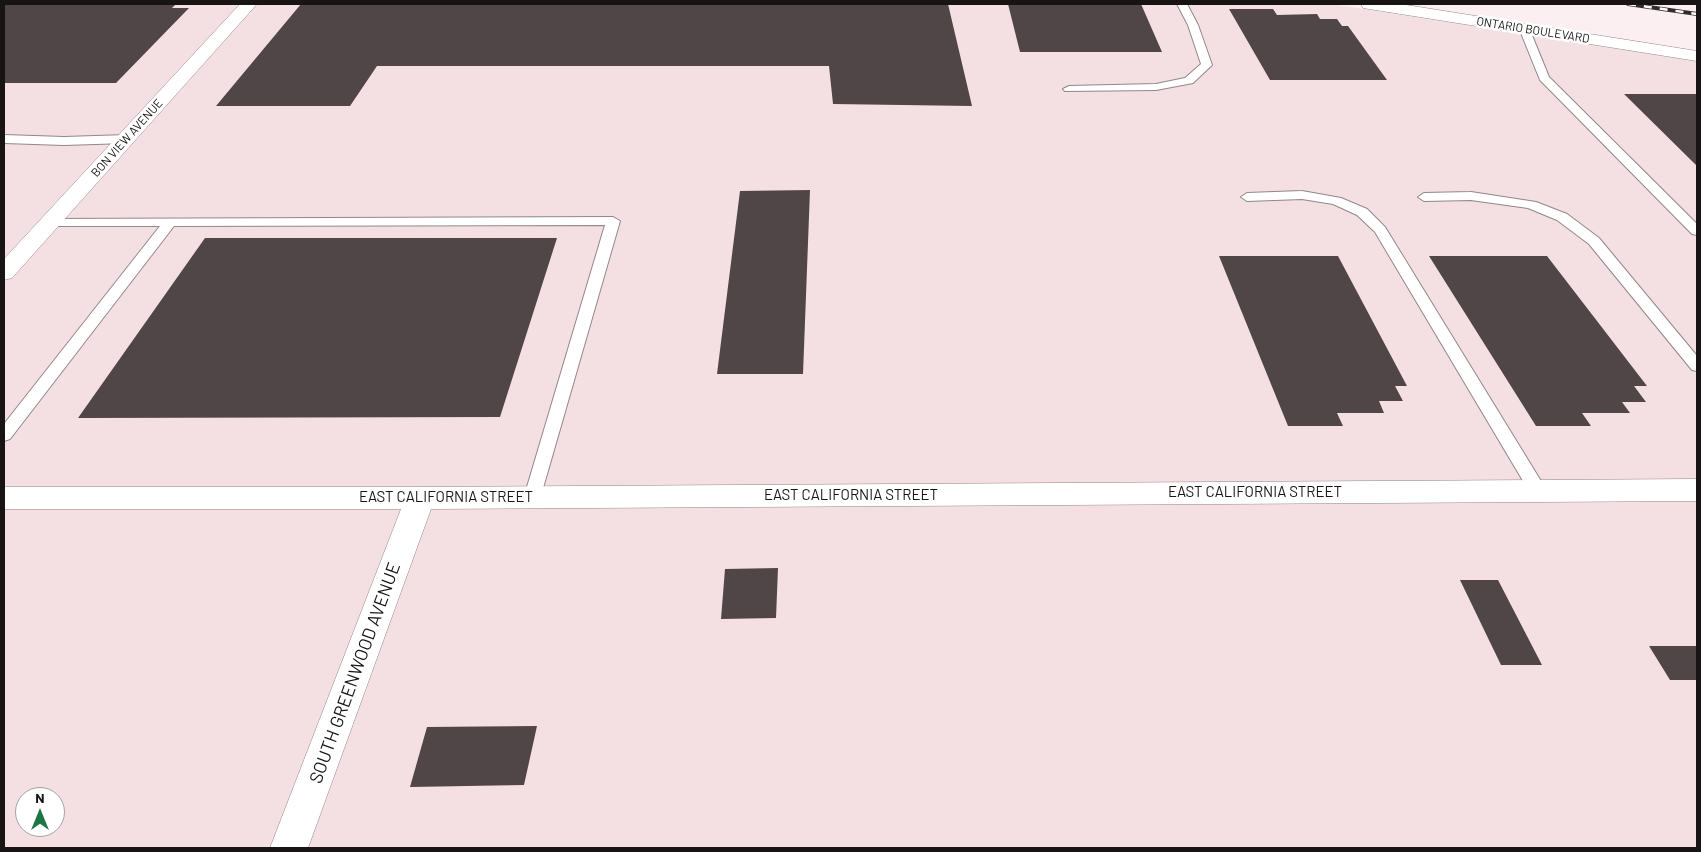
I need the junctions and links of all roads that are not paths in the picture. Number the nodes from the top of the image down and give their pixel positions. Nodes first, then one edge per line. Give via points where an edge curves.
1 (249, 4) edge
2 (1182, 4) edge
3 (1369, 4) edge
4 (1524, 28) junction
5 (1697, 56) edge
6 (1069, 89) dead end
7 (126, 138) junction
8 (4, 139) edge
9 (1424, 196) dead end
10 (1247, 197) dead end
11 (50, 222) junction
12 (170, 222) junction
13 (1697, 231) edge
14 (4, 273) edge
15 (1697, 366) edge
16 (4, 435) edge
17 (1697, 490) edge
18 (1538, 491) junction
19 (533, 497) junction
20 (4, 498) edge
21 (420, 498) junction
22 (289, 848) edge

1 - 7 street, BON VIEW AVENUE
2 - 6 lane via 1206,65 1189,81 1156,87
3 - 4 street, ONTARIO BOULEVARD
4 - 5 street, ONTARIO BOULEVARD
4 - 13 lane via 1544,78
7 - 8 lane
7 - 11 street, BON VIEW AVENUE
9 - 15 lane via 1471,196 1531,205 1562,217 1594,241
10 - 18 lane via 1302,195 1336,201 1362,212 1380,230
11 - 12 lane
11 - 14 street, BON VIEW AVENUE
12 - 16 lane
12 - 19 lane via 613,221
17 - 18 street, EAST CALIFORNIA STREET
18 - 19 street, EAST CALIFORNIA STREET
19 - 21 street, EAST CALIFORNIA STREET
20 - 21 street, EAST CALIFORNIA STREET
21 - 22 street, SOUTH GREENWOOD AVENUE

